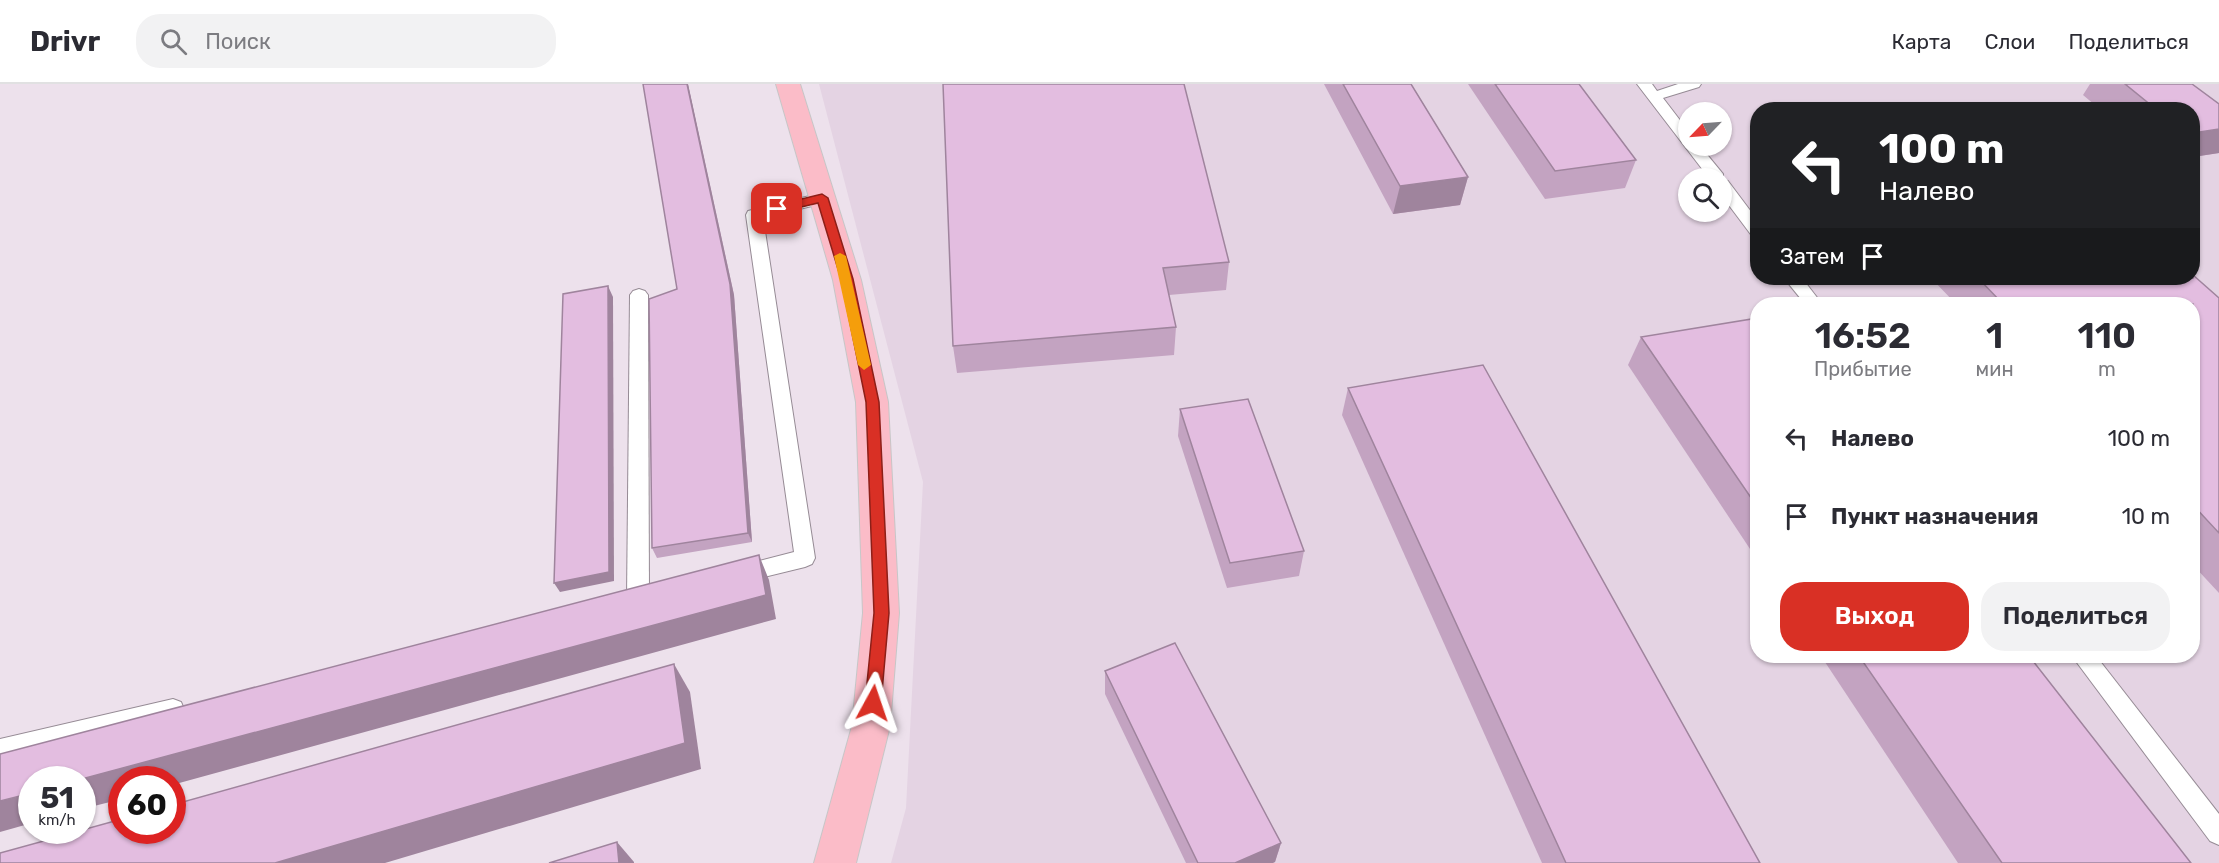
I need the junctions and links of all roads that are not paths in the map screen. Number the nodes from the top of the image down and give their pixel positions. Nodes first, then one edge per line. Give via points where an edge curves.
1 (788, 84) edge
2 (1695, 84) edge
3 (1649, 90) edge
4 (1678, 128) edge
5 (1700, 156) edge
6 (1709, 168) edge
7 (822, 198) junction
8 (1732, 198) edge
9 (1750, 222) edge
10 (1799, 285) edge
11 (639, 295) dead end
12 (1808, 297) edge
13 (716, 580) edge
14 (661, 593) edge
15 (638, 599) junction
16 (615, 604) edge
17 (2088, 663) edge
18 (197, 703) edge
19 (0, 750) edge
20 (2219, 833) edge
21 (835, 863) edge

1 - 7 main road
2 - 3 lane
3 - 4 lane
5 - 6 lane
7 - 13 lane via 754,215 806,558
7 - 21 main road via 847,279 872,402 881,613 871,726
8 - 9 lane
10 - 12 lane
11 - 15 lane
14 - 15 lane
15 - 16 lane
17 - 20 lane
18 - 19 lane

